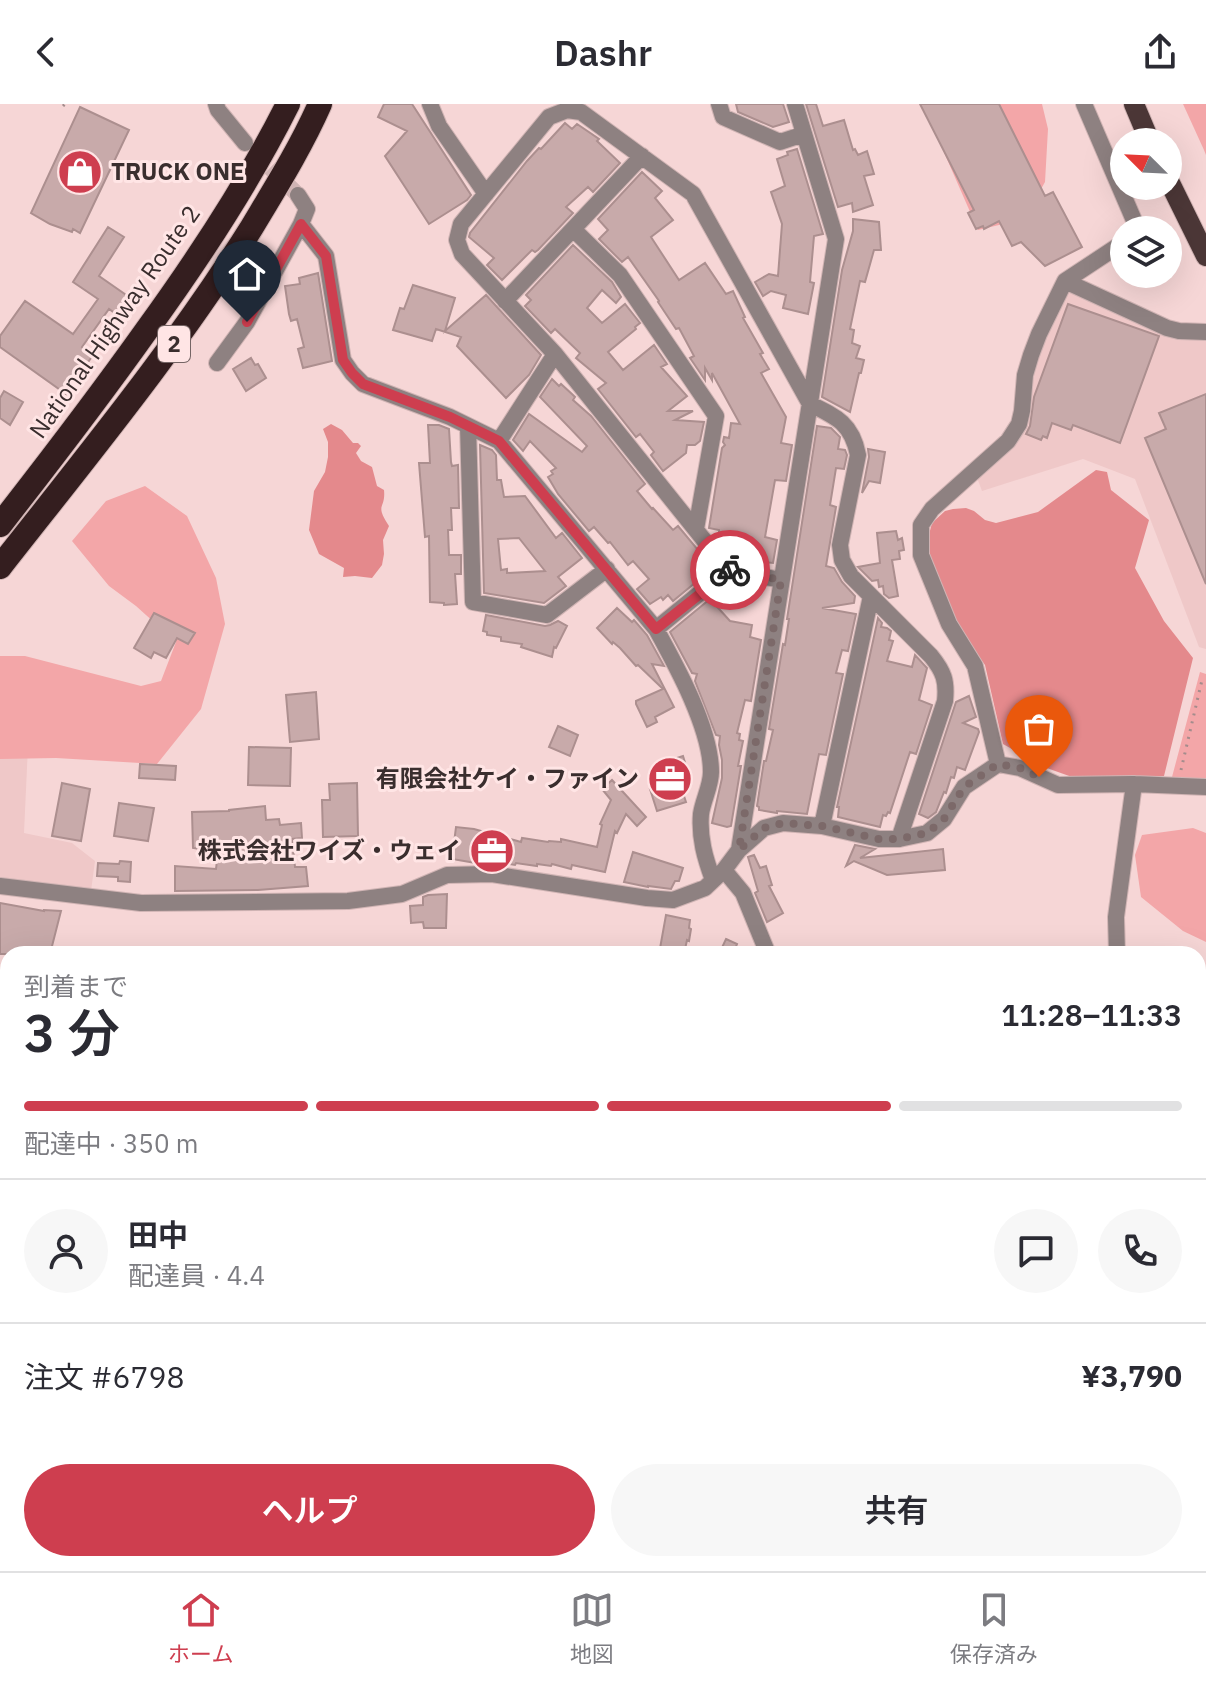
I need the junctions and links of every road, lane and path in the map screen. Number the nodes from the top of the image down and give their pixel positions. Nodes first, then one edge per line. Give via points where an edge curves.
1 (216, 104) edge
2 (288, 104) edge
3 (320, 104) edge
4 (430, 104) edge
5 (719, 104) edge
6 (795, 104) edge
7 (1084, 104) edge
8 (1134, 104) edge
9 (1144, 128) edge
10 (804, 134) junction
11 (245, 143) tunnel mouth
12 (642, 156) junction
13 (486, 194) junction
14 (298, 195) tunnel mouth
15 (1178, 200) edge
16 (1132, 216) edge
17 (301, 224) junction
18 (573, 229) junction
19 (1110, 251) edge
20 (1206, 256) edge
21 (1065, 281) junction
22 (505, 301) junction
23 (1206, 332) edge
24 (555, 354) junction
25 (217, 363) dead end
26 (810, 404) junction
27 (468, 426) junction
28 (499, 441) junction
29 (0, 525) edge
30 (696, 529) junction
31 (0, 567) edge
32 (607, 569) junction
33 (728, 570) junction
34 (781, 580) junction
35 (871, 596) junction
36 (656, 629) junction
37 (1202, 680) dead end
38 (998, 764) junction
39 (1134, 784) junction
40 (1178, 786) junction
41 (1206, 787) edge
42 (822, 826) junction
43 (899, 839) junction
44 (739, 850) junction
45 (718, 875) junction
46 (0, 886) edge
47 (765, 946) edge
48 (1117, 946) edge

1 - 11 street
2 - 29 highway, National Highway Route 2 / 2 via 204,250
3 - 31 highway, 2 via 280,182 176,341
4 - 13 street
5 - 10 street via 723,117 780,142
6 - 10 street
7 - 16 street
8 - 9 main road
10 - 26 street via 836,239
12 - 13 street via 581,112 567,110 549,117
12 - 18 street
12 - 26 street via 693,194
13 - 22 street via 461,224 457,240 462,254
14 - 17 street via 307,209
15 - 20 main road
17 - 25 street via 247,322
17 - 27 street via 326,256 343,360 352,373 363,384
18 - 22 street
18 - 30 street via 620,275 716,416
19 - 21 street
21 - 23 street via 1167,328
21 - 38 street via 1031,355 1019,424 921,525 921,555 949,624 975,666
22 - 24 street
24 - 28 street
24 - 30 street
26 - 34 street
26 - 35 street via 843,422 856,442 840,545 851,576
27 - 28 street
27 - 32 street via 473,602 547,615
28 - 32 street
30 - 33 street
32 - 36 street
33 - 34 street
33 - 36 street
34 - 44 street
35 - 42 street
35 - 43 street via 931,656 947,686
36 - 45 street via 707,737 711,774 701,814 701,846
37 - 40 path
38 - 39 street via 1058,785
38 - 43 street via 964,787 944,819 927,833
39 - 40 street
39 - 48 street
40 - 41 street
42 - 43 street
42 - 44 street via 783,823 764,828
44 - 45 street
45 - 46 street via 705,888 673,900 492,874 447,875 402,894 348,901 141,903
45 - 47 street via 743,893

